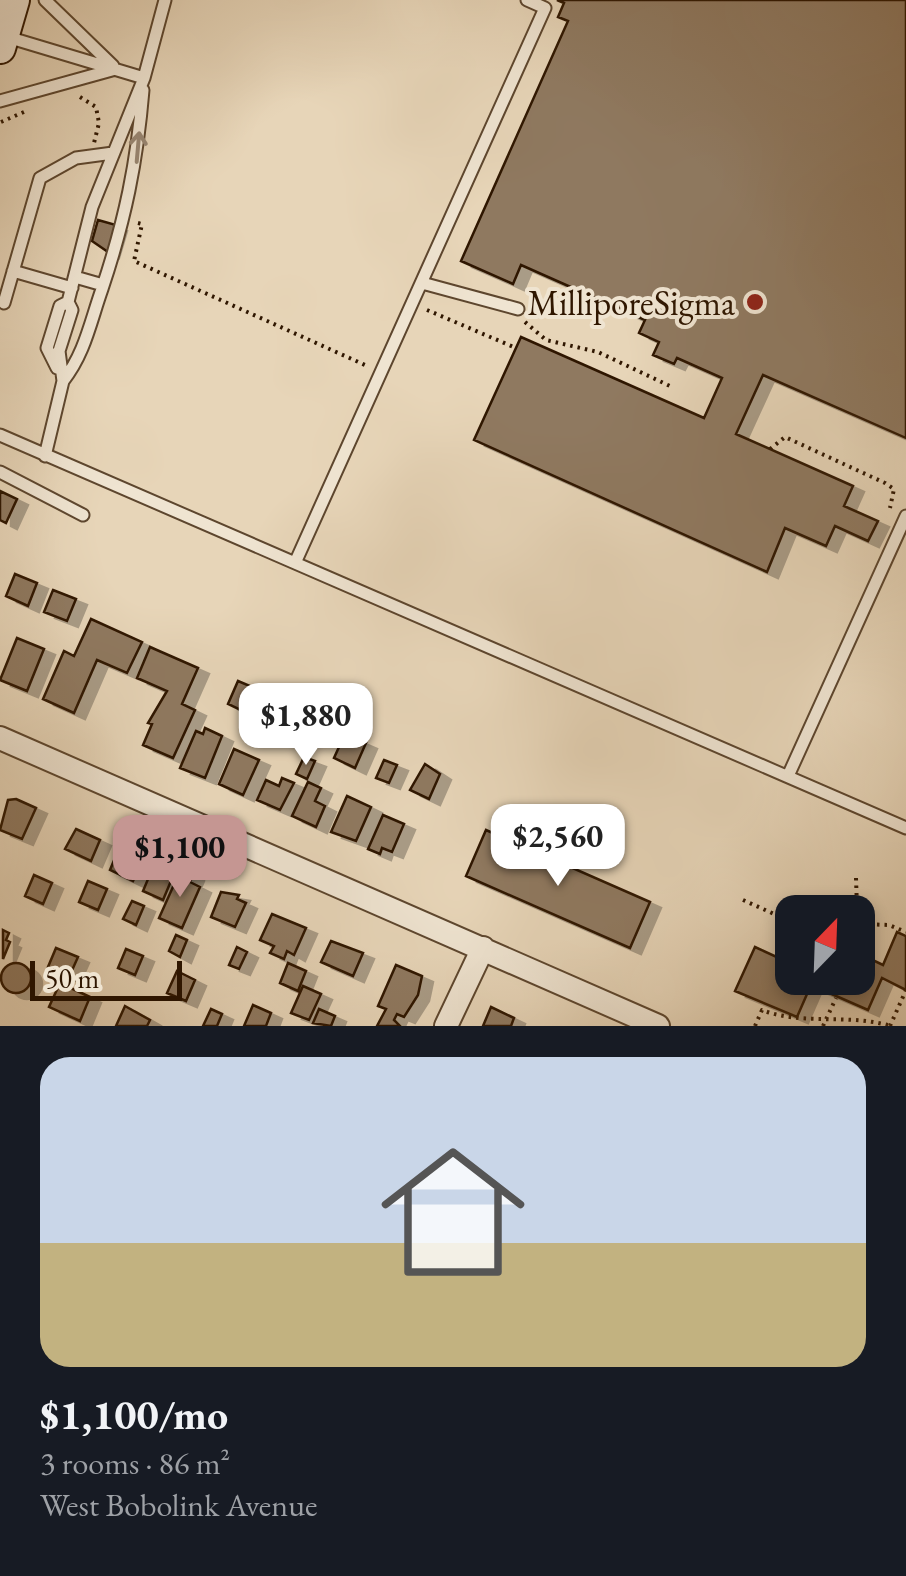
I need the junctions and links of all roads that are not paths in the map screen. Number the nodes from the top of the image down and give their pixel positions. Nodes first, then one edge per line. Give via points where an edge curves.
1 (14, 0) edge
2 (45, 0) edge
3 (165, 0) edge
4 (528, 0) edge
5 (1, 40) edge
6 (116, 69) junction
7 (144, 78) junction
8 (0, 101) edge
9 (113, 153) junction
10 (13, 272) junction
11 (73, 283) junction
12 (422, 283) junction
13 (103, 286) junction
14 (4, 302) dead end
15 (518, 308) road end
16 (63, 381) junction
17 (0, 435) edge
18 (45, 456) junction
19 (0, 472) edge
20 (83, 515) dead end
21 (906, 516) edge
22 (295, 564) junction
23 (0, 738) edge
24 (788, 776) junction
25 (906, 828) edge
26 (483, 948) junction
27 (446, 1026) edge
28 (658, 1026) edge

1 - 5 main road
2 - 6 lane
3 - 7 lane
4 - 12 lane via 545,8
5 - 6 lane
6 - 7 lane
6 - 8 lane
7 - 9 lane
13 -> 7 lane via 136,170
9 - 10 lane via 60,164 40,178
9 - 11 lane
10 - 11 lane
10 - 14 lane
11 - 13 lane
11 - 16 lane via 59,351
12 - 15 lane
12 - 22 lane
13 - 16 lane via 81,358
16 - 18 lane
17 - 18 lane
18 - 22 lane
19 - 20 lane
21 - 24 lane
22 - 24 lane
23 - 26 street
24 - 25 lane
26 - 27 street
26 - 28 street

